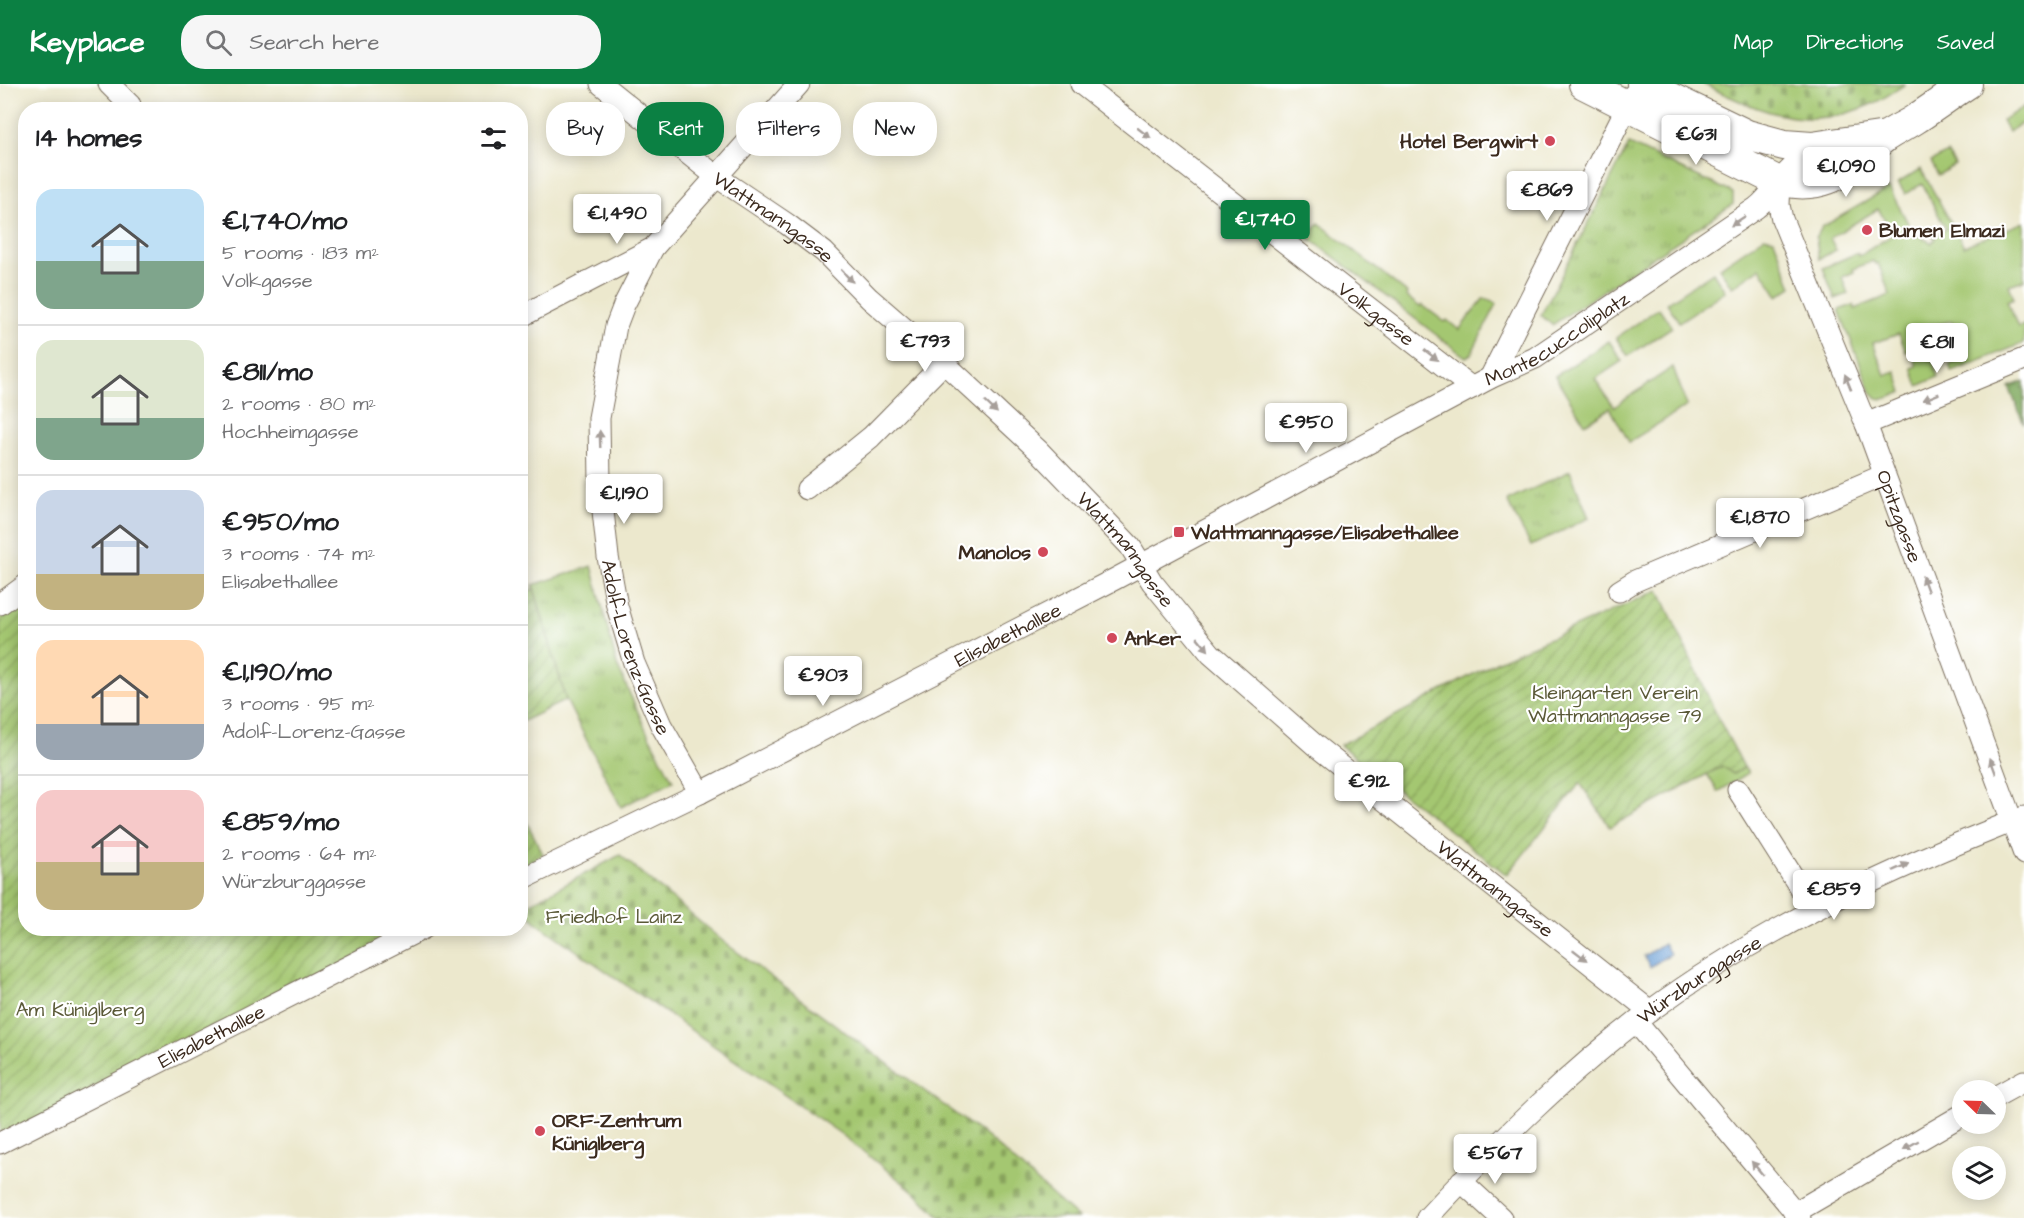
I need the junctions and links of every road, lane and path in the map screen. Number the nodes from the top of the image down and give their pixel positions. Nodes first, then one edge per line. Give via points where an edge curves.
1 (109, 84) edge
2 (602, 84) edge
3 (799, 84) edge
4 (1081, 84) edge
5 (1584, 84) edge
6 (1967, 84) edge
7 (1636, 92) edge
8 (127, 102) edge
9 (1748, 135) junction
10 (1886, 136) junction
11 (1840, 144) junction
12 (717, 177) junction
13 (1780, 182) junction
14 (653, 248) junction
15 (528, 313) edge
16 (2024, 359) edge
17 (944, 363) junction
18 (1481, 383) junction
19 (1866, 424) junction
20 (1884, 475) junction
21 (807, 489) dead end
22 (1141, 565) junction
23 (18, 591) edge
24 (1618, 591) dead end
25 (0, 604) edge
26 (1738, 790) dead end
27 (700, 793) junction
28 (2019, 819) edge
29 (2024, 854) edge
30 (528, 876) edge
31 (1814, 910) junction
32 (408, 936) edge
33 (1643, 1016) junction
34 (2024, 1080) edge
35 (2006, 1091) edge
36 (1952, 1121) edge
37 (0, 1143) edge
38 (1461, 1181) junction
39 (1797, 1215) edge
40 (1427, 1218) edge
41 (1501, 1218) edge

1 - 8 street
2 - 12 street, Wattmanngasse
3 - 12 street
4 -> 18 street, Volkgasse
5 - 7 street
6 - 10 street
7 - 9 street
7 - 13 street
7 - 18 street, Montecuccoliplatz
9 - 11 street via 1784,146
9 - 13 street
10 - 11 street
10 - 13 street via 1856,163 1828,180 1815,184
11 - 13 street, Montecuccoliplatz via 1797,163
12 - 14 street
12 -> 17 street, Wattmanngasse via 824,252 869,298
13 -> 18 street, Montecuccoliplatz via 1765,201 1535,358
19 -> 13 street, Opitzgasse via 1782,219
14 - 15 street
27 -> 14 street, Adolf-Lorenz-Gasse via 661,725 634,663 617,606 600,483 599,418 616,326
16 -> 19 street
17 - 21 street via 871,437
17 -> 22 street, Wattmanngasse via 1046,458 1130,546
18 - 22 street, Elisabethallee
19 - 20 street, Opitzgasse
20 - 24 street
28 -> 20 street, Opitzgasse
22 - 27 street, Elisabethallee
22 -> 33 street, Wattmanngasse via 1211,654 1316,746
23 - 25 street
26 - 31 street
27 - 30 street, Elisabethallee
28 - 29 street, Opitzgasse
31 -> 28 street, Würzburggasse via 1884,874
31 - 33 street, Würzburggasse via 1715,967
32 - 37 street, Elisabethallee
33 - 38 street, Würzburggasse via 1516,1126
39 -> 33 street, Wattmanngasse
34 - 35 street
36 -> 39 street
38 - 40 street, Würzburggasse
38 - 41 street

